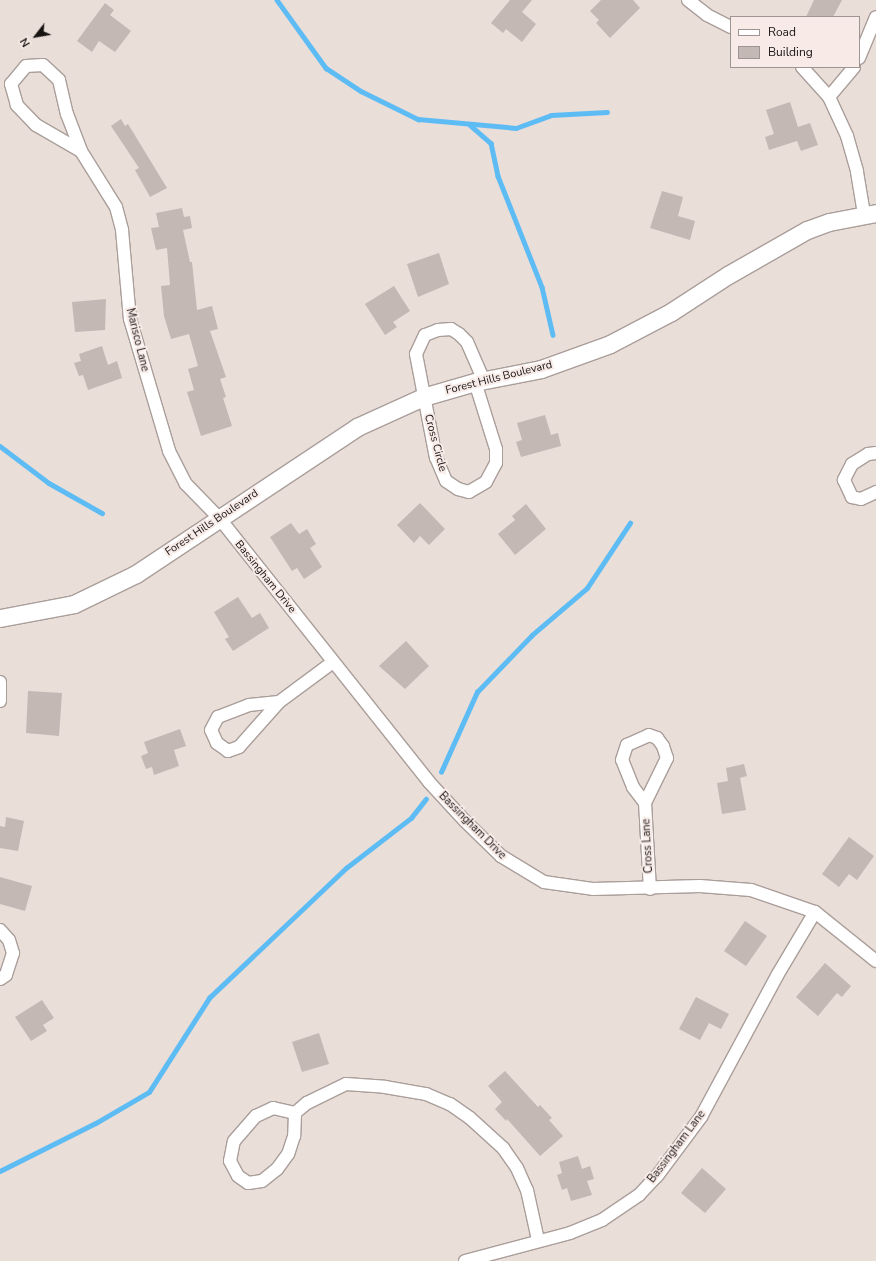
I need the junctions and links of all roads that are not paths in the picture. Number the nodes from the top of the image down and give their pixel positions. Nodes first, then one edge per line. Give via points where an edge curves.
1 (688, 0) edge
2 (876, 17) edge
3 (730, 26) edge
4 (860, 56) edge
5 (803, 68) edge
6 (853, 68) edge
7 (829, 97) junction
8 (82, 151) junction
9 (870, 214) edge
10 (480, 381) junction
11 (423, 397) junction
12 (876, 453) edge
13 (876, 492) edge
14 (220, 519) junction
15 (0, 618) edge
16 (333, 662) junction
17 (0, 682) edge
18 (0, 701) edge
19 (279, 702) junction
20 (646, 803) junction
21 (650, 889) junction
22 (815, 912) junction
23 (0, 930) edge
24 (876, 961) edge
25 (0, 979) edge
26 (295, 1113) junction
27 (538, 1240) junction
28 (465, 1261) edge

1 - 3 street via 707,15
2 - 4 street
5 - 7 street
6 - 7 street
7 - 9 street via 846,136
8 - 8 street, Marisco Lane via 67,114 59,80 43,65 26,66 11,84 17,105 36,125
8 - 14 street, Marisco Lane via 116,207 122,230 130,319 169,451 186,484
9 - 10 main road, Forest Hills Boulevard via 829,222 786,240 671,312 610,344 541,369
10 - 11 main road, Forest Hills Boulevard
10 - 11 street, Cross Circle via 467,342 451,329 438,330 425,335 416,354
10 - 11 street, Cross Circle via 496,449 496,463 486,482 474,491 458,489 446,481 436,458
11 - 14 main road, Forest Hills Boulevard via 357,427 304,460
12 - 13 street via 868,454 852,464 844,480 852,497 861,499
14 - 15 main road, Forest Hills Boulevard via 136,574 74,604
14 - 16 street, Bassingham Drive
16 - 19 street
16 - 21 street, Bassingham Drive via 429,782 501,856 544,882 593,889
17 - 18 street
19 - 19 street via 249,705 218,717 211,730 217,743 228,751 239,747
20 - 20 street, Cross Lane via 667,758 657,738 649,735 627,745 622,760 633,787
20 - 21 street, Cross Lane
21 - 22 street, Bassingham Drive via 700,886 751,890
22 - 24 street, Bassingham Drive
22 - 27 street, Bassingham Lane via 778,974 701,1117 658,1176 639,1195 602,1220 570,1233
23 - 25 street via 9,940 13,953 9,969
26 - 26 street via 273,1108 256,1116 243,1128 234,1141 230,1161 238,1176 248,1183 262,1181 277,1169 288,1154 294,1136
26 - 27 street via 307,1103 346,1084 426,1094 450,1104 470,1118 503,1148 517,1168 527,1190
27 - 28 street, Bassingham Lane

